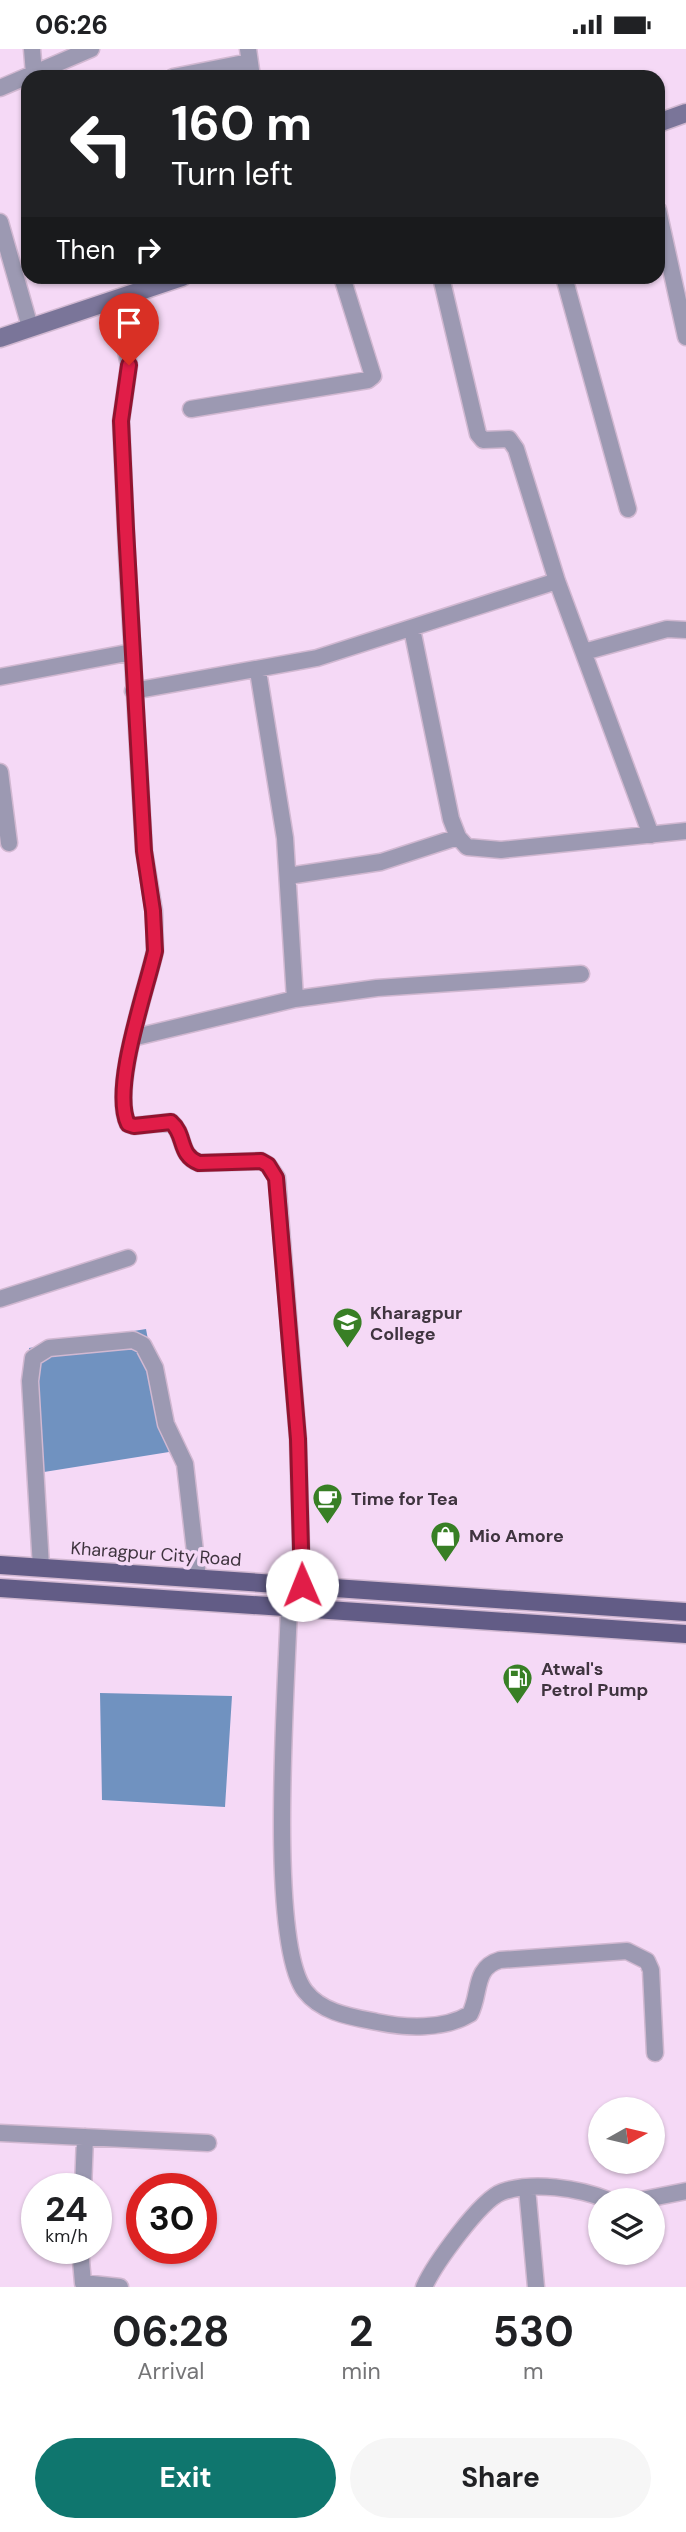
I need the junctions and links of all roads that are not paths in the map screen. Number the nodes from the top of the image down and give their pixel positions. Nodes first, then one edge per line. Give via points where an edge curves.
1 (32, 49) edge
2 (91, 49) edge
3 (250, 63) edge
4 (34, 70) edge
5 (43, 70) edge
6 (212, 70) edge
7 (21, 79) edge
8 (0, 88) edge
9 (686, 113) edge
10 (665, 120) edge
11 (0, 222) edge
12 (665, 242) edge
13 (157, 284) edge
14 (344, 284) edge
15 (443, 284) edge
16 (566, 284) edge
17 (115, 299) junction
18 (30, 327) junction
19 (686, 337) edge
20 (0, 338) edge
21 (191, 409) dead end
22 (628, 509) dead end
23 (557, 581) junction
24 (412, 629) junction
25 (686, 630) edge
26 (132, 652) junction
27 (584, 652) junction
28 (258, 671) junction
29 (0, 677) edge
30 (134, 691) junction
31 (0, 772) edge
32 (686, 831) edge
33 (651, 835) junction
34 (458, 837) junction
35 (9, 843) dead end
36 (288, 876) junction
37 (581, 974) dead end
38 (295, 999) junction
39 (132, 1038) junction
40 (128, 1258) dead end
41 (0, 1299) edge
42 (0, 1565) edge
43 (41, 1567) junction
44 (198, 1578) junction
45 (302, 1585) junction
46 (0, 1588) edge
47 (289, 1607) junction
48 (686, 1612) edge
49 (686, 1634) edge
50 (655, 2053) dead end
51 (0, 2133) edge
52 (85, 2137) junction
53 (208, 2143) dead end
54 (84, 2173) edge
55 (527, 2188) junction
56 (686, 2191) edge
57 (588, 2195) edge
58 (665, 2195) edge
59 (81, 2264) edge
60 (120, 2287) edge
61 (425, 2287) edge
62 (536, 2287) edge

1 - 4 street
2 - 5 street
3 - 6 street
7 - 8 street
9 - 10 main road
11 - 18 street
12 - 19 street
13 - 17 main road
14 - 21 street via 373,376
15 - 23 street via 478,434 482,440 509,439 516,449
16 - 22 street
17 - 18 main road
17 - 26 street via 129,365 121,421
18 - 20 main road
23 - 24 street
23 - 27 street
24 - 28 street
24 - 34 street
25 - 27 street via 667,629
26 - 29 street
26 - 30 street
27 - 33 street
28 - 30 street
28 - 36 street
30 - 39 street via 155,951
31 - 35 street
32 - 33 street
33 - 34 street via 501,850 467,847
34 - 36 street via 381,862
36 - 38 street
37 - 38 street via 377,988
38 - 39 street
39 - 45 street via 124,1114 128,1124 171,1122 190,1159 199,1163 261,1161 276,1178 298,1439
40 - 41 street
42 - 43 main road, Kharagpur City Road
43 - 44 main road, Kharagpur City Road
43 - 44 street via 30,1381 33,1358 48,1348 133,1339 142,1345 155,1368 166,1424 185,1464
44 - 45 main road, Kharagpur City Road
45 - 48 main road, Kharagpur City Road
46 - 47 main road
47 - 49 main road
47 - 50 street via 283,1800 286,1917 290,1948 305,1991 345,2016 426,2025 470,2014 482,1969 488,1963 628,1951 647,1961 651,1970
51 - 52 street
52 - 53 street
52 - 54 street
55 - 57 street
55 - 61 street via 501,2192 487,2202 436,2263
55 - 62 street
56 - 58 street
59 - 60 street via 83,2283

